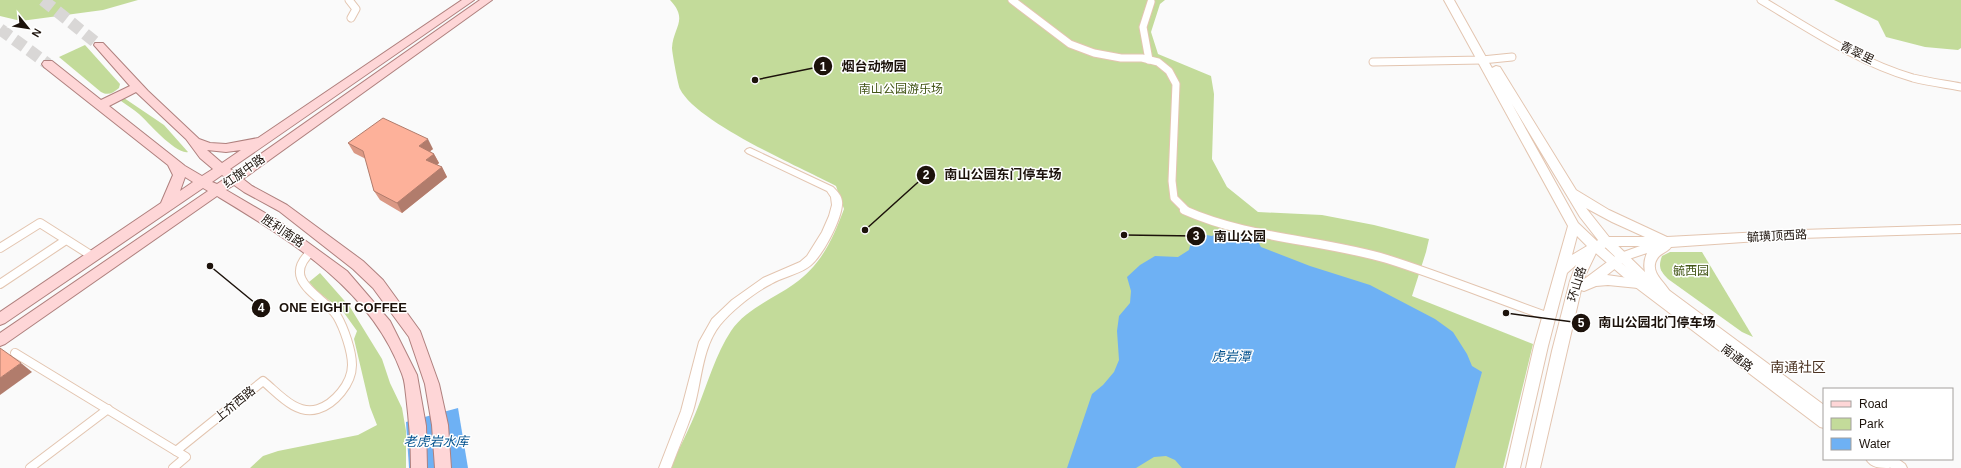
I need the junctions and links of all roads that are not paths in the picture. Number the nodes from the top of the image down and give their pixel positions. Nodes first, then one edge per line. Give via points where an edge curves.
1 (349, 0) edge
2 (469, 0) edge
3 (487, 0) edge
4 (1012, 0) edge
5 (1449, 0) edge
6 (1457, 0) edge
7 (1761, 0) edge
8 (1151, 2) dead end
9 (351, 18) dead end
10 (99, 45) tunnel mouth
11 (1512, 57) dead end
12 (1149, 60) junction
13 (1486, 60) junction
14 (1373, 62) dead end
15 (48, 64) tunnel mouth
16 (138, 87) junction
17 (1961, 87) edge
18 (101, 104) junction
19 (268, 139) junction
20 (195, 142) junction
21 (750, 151) dead end
22 (173, 163) junction
23 (222, 170) junction
24 (235, 178) junction
25 (201, 182) junction
26 (217, 190) junction
27 (1570, 191) junction
28 (163, 208) junction
29 (1574, 226) junction
30 (1961, 229) edge
31 (66, 240) junction
32 (1606, 241) junction
33 (1671, 242) junction
34 (1595, 246) junction
35 (0, 248) edge
36 (312, 251) junction
37 (92, 256) junction
38 (1617, 260) junction
39 (1563, 270) junction
40 (1638, 283) junction
41 (0, 284) edge
42 (1579, 290) junction
43 (1664, 292) junction
44 (2, 315) edge
45 (1549, 317) junction
46 (0, 340) edge
47 (14, 353) dead end
48 (108, 409) junction
49 (1823, 410) edge
50 (1823, 422) edge
51 (176, 451) junction
52 (1873, 460) edge
53 (1889, 460) edge
54 (30, 468) edge
55 (173, 468) edge
56 (419, 468) edge
57 (443, 468) edge
58 (665, 468) edge
59 (1513, 468) edge
60 (1533, 468) edge
61 (1884, 468) edge
62 (1901, 468) edge

1 - 9 street via 356,9
2 - 19 main road, 红旗中路
3 - 24 main road, 红旗中路
4 - 12 street via 1070,44 1094,54
5 - 13 main road
6 - 13 main road
7 - 17 street, 青翠里 via 1878,64 1913,78
8 - 12 street via 1143,27
10 - 16 main road, 胜利南路
11 - 13 street
12 - 45 street via 1158,62 1169,71 1176,84 1172,180 1174,198 1184,210 1209,221 1244,231 1386,259
13 - 14 street
13 - 27 main road
13 - 29 main road
15 - 18 main road, 胜利南路
16 - 18 main road
16 - 20 main road, 胜利南路
18 - 22 main road, 胜利南路
19 - 20 main road via 228,148 209,148
19 - 23 main road, 红旗中路
20 - 23 main road, 胜利南路 via 204,155
21 - 58 street via 830,189 836,196 837,205 827,233 812,259 767,281 736,303 716,322 704,342 687,411
22 - 25 main road, 胜利南路
22 - 28 main road via 180,175 174,194
23 - 24 main road, 胜利南路
23 - 25 main road, 红旗中路
24 - 26 main road, 红旗中路
24 - 57 main road, 胜利南路 via 248,189 308,226 358,265 378,284 415,335 432,384 440,425
25 - 26 main road, 胜利南路
25 - 28 main road, 红旗中路
26 - 36 main road, 胜利南路 via 272,222
26 - 46 main road, 红旗中路
27 - 32 main road via 1584,214
27 - 33 main road via 1610,216
28 - 37 main road, 红旗中路
29 - 34 main road
29 - 39 main road
30 - 33 main road, 毓璜顶西路 via 1800,234
31 - 35 street via 40,223
31 - 37 street
31 - 41 street
32 - 33 main road, 毓璜顶西路
32 - 34 main road, 毓璜顶西路
32 - 38 street
33 - 38 main road, 环山路 via 1641,249
33 - 43 main road via 1652,254 1649,261 1650,277
34 - 38 street, 南通路
34 - 39 main road, 环山路
34 - 42 main road, 环山路 via 1581,265
36 - 51 street, 上夼西路 via 302,260 300,270 312,294 332,309 339,320 353,365 340,394 325,407 313,411 301,410 264,381
36 - 56 main road, 胜利南路 via 342,275 372,306 385,325 410,375 418,426
37 - 44 main road, 红旗中路
38 - 40 street, 南通路
38 - 42 main road, 环山路
38 - 43 street
39 - 45 main road, 环山路
40 - 42 main road via 1596,281
40 - 50 street, 南通路
42 - 60 main road, 环山路 via 1558,352
43 - 49 street
45 - 59 main road, 环山路
47 - 48 street
48 - 51 street
48 - 54 street
51 - 55 street via 186,457
52 - 61 street
53 - 62 street

